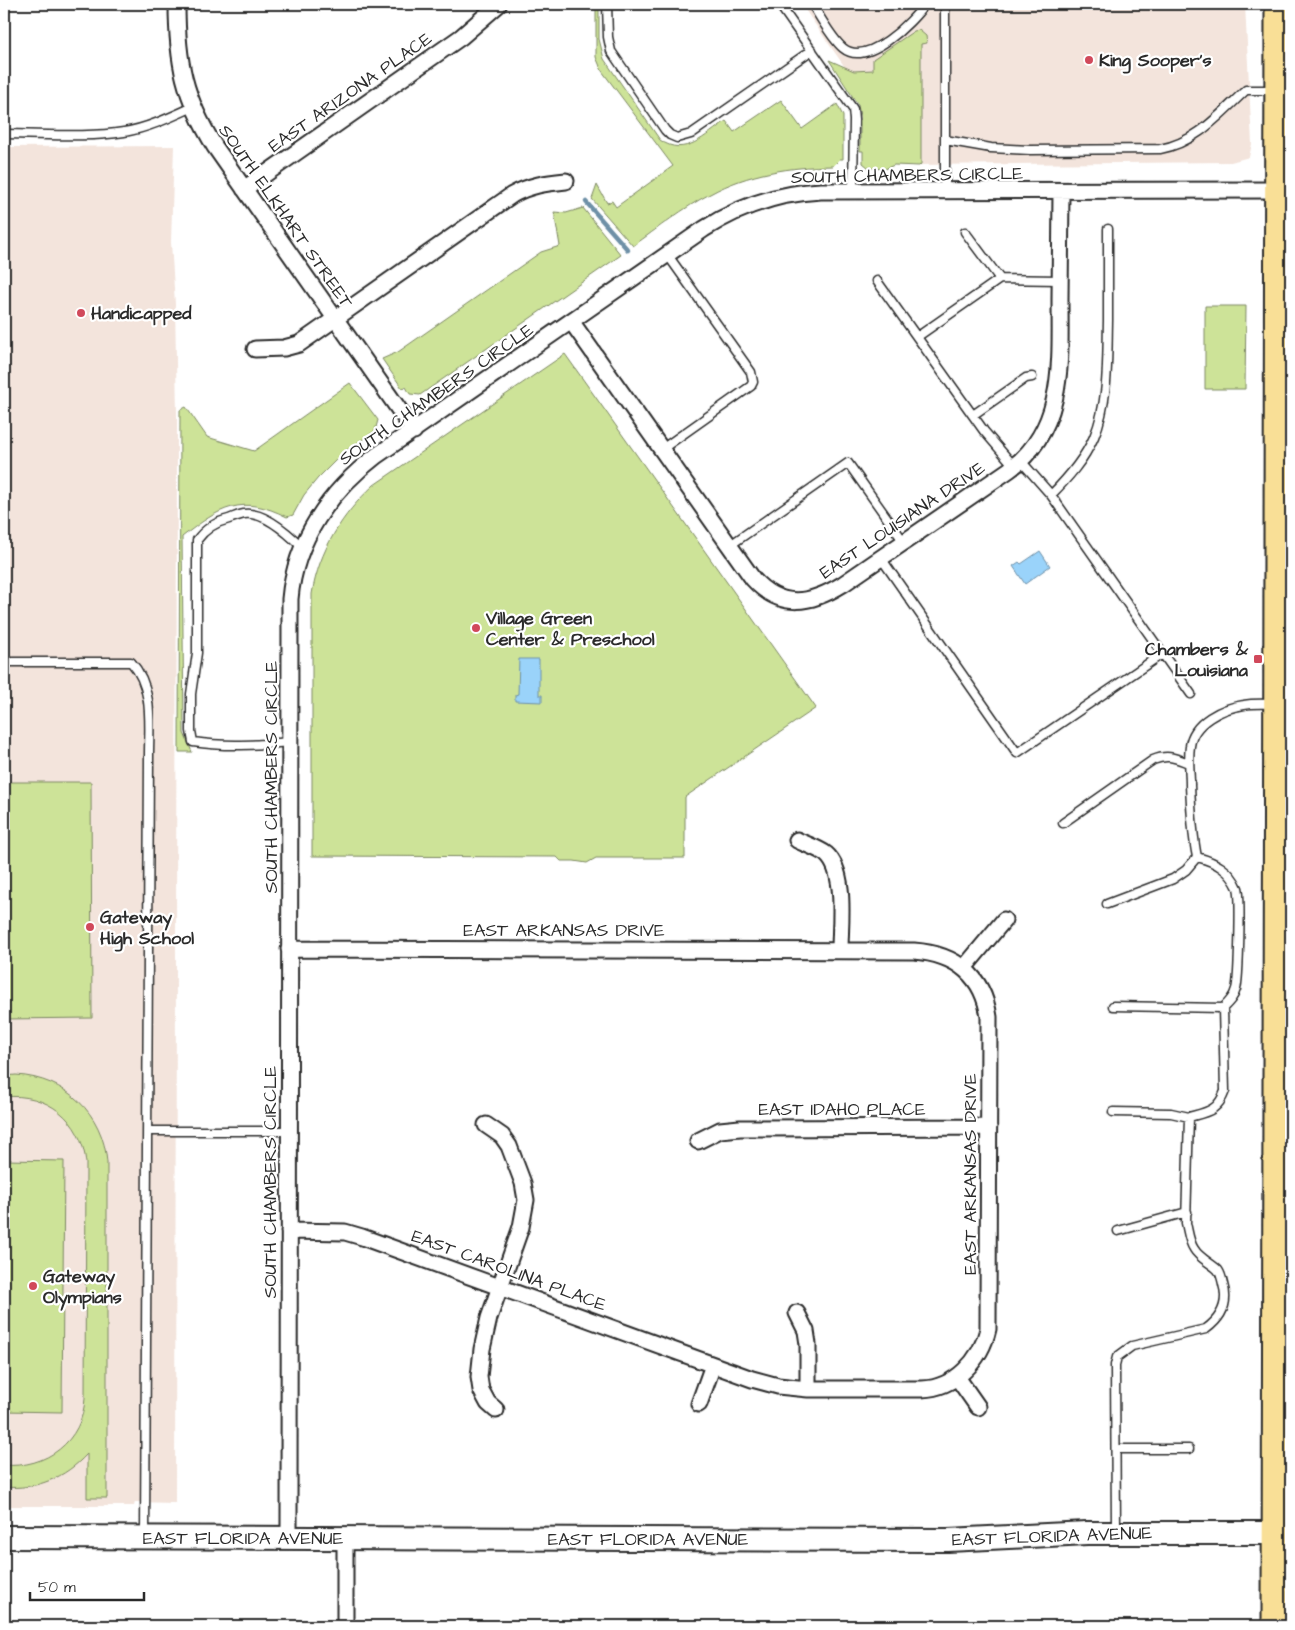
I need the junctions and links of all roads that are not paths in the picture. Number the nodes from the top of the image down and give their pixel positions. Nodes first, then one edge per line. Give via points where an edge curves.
1 (177, 4) edge
2 (500, 4) edge
3 (607, 4) edge
4 (779, 4) edge
5 (812, 4) edge
6 (925, 4) edge
7 (946, 4) edge
8 (1278, 4) edge
9 (812, 50) junction
10 (1278, 90) junction
11 (193, 108) junction
12 (4, 134) edge
13 (946, 140) junction
14 (566, 181) dead end
15 (244, 189) junction
16 (1284, 190) edge
17 (854, 191) junction
18 (945, 192) junction
19 (1061, 192) junction
20 (1108, 229) dead end
21 (966, 232) dead end
22 (667, 254) junction
23 (1000, 279) junction
24 (1060, 280) junction
25 (877, 281) dead end
26 (335, 320) junction
27 (572, 322) junction
28 (917, 338) junction
29 (255, 349) dead end
30 (1032, 377) dead end
31 (973, 415) junction
32 (414, 431) junction
33 (662, 450) junction
34 (1017, 464) junction
35 (1051, 495) junction
36 (904, 542) junction
37 (729, 546) junction
38 (303, 548) junction
39 (881, 558) junction
40 (1284, 618) edge
41 (1162, 654) junction
42 (4, 662) edge
43 (1191, 694) dead end
44 (1277, 704) junction
45 (290, 742) junction
46 (1189, 763) junction
47 (1062, 823) dead end
48 (797, 840) dead end
49 (1197, 857) junction
50 (1107, 904) dead end
51 (1004, 920) dead end
52 (289, 948) junction
53 (840, 950) junction
54 (964, 968) junction
55 (1113, 1006) dead end
56 (1223, 1008) junction
57 (1284, 1028) edge
58 (1113, 1112) dead end
59 (1189, 1117) junction
60 (486, 1125) dead end
61 (989, 1127) junction
62 (147, 1130) junction
63 (290, 1131) junction
64 (698, 1141) dead end
65 (1188, 1212) junction
66 (289, 1231) junction
67 (1118, 1231) dead end
68 (500, 1287) junction
69 (797, 1313) dead end
70 (713, 1365) junction
71 (957, 1377) junction
72 (808, 1389) junction
73 (699, 1404) dead end
74 (978, 1407) dead end
75 (496, 1410) dead end
76 (1116, 1449) junction
77 (1189, 1449) dead end
78 (1116, 1532) junction
79 (1283, 1533) edge
80 (4, 1537) edge
81 (144, 1538) junction
82 (289, 1538) junction
83 (345, 1538) junction
84 (345, 1626) edge
85 (1275, 1626) edge

1 - 11 street, SOUTH ELKHART STREET via 179,60
2 - 15 street, EAST ARIZONA PLACE via 462,37
3 - 9 lane via 608,37 613,56 665,130 677,138 690,134
4 - 9 lane
5 - 6 lane via 841,46 860,54 872,51 904,28
7 - 13 lane
8 - 10 main road
9 - 17 lane via 852,109
10 - 13 lane via 1246,90 1195,135 1180,144 1160,149 1030,150
10 - 16 main road
11 - 12 lane via 124,132
11 - 15 street, SOUTH ELKHART STREET
13 - 18 lane
14 - 26 street via 538,184 512,195
15 - 26 street, SOUTH ELKHART STREET
16 - 19 street, SOUTH CHAMBERS CIRCLE
16 - 40 main road
17 - 18 street, SOUTH CHAMBERS CIRCLE
17 - 22 street, SOUTH CHAMBERS CIRCLE via 801,192 754,204 715,222
18 - 19 street, SOUTH CHAMBERS CIRCLE
19 - 24 street, EAST LOUISIANA DRIVE
20 - 35 lane via 1107,359 1102,408 1093,438 1081,461
21 - 23 lane
22 - 27 street, SOUTH CHAMBERS CIRCLE
22 - 33 lane via 751,372 754,382
23 - 24 lane
23 - 28 lane
24 - 34 street, EAST LOUISIANA DRIVE via 1057,392 1047,422
25 - 28 lane
26 - 29 street via 295,346
26 - 32 street, SOUTH ELKHART STREET
27 - 32 street, SOUTH CHAMBERS CIRCLE
27 - 33 street, EAST LOUISIANA DRIVE
28 - 31 lane
30 - 31 lane
31 - 34 lane via 995,445
32 - 38 street, SOUTH CHAMBERS CIRCLE via 376,456 342,486 319,516
33 - 37 street, EAST LOUISIANA DRIVE
34 - 35 lane
34 - 36 street, EAST LOUISIANA DRIVE
35 - 41 lane
36 - 37 lane via 848,463
36 - 39 street, EAST LOUISIANA DRIVE
37 - 39 street, EAST LOUISIANA DRIVE via 760,586 776,597 794,601 812,600 826,594
38 - 45 street, SOUTH CHAMBERS CIRCLE via 290,600
38 - 45 lane via 285,531 263,518 246,514 220,521 204,531 198,540 197,652 191,694 193,742 255,746
39 - 41 lane via 1017,753
40 - 44 main road
41 - 43 lane
42 - 62 lane via 131,662 144,684 149,732
44 - 46 lane via 1245,704 1214,715 1200,725 1193,736
44 - 57 main road
45 - 52 street, SOUTH CHAMBERS CIRCLE
46 - 47 lane via 1164,756 1153,760
46 - 49 lane via 1192,837
48 - 53 street via 824,853 836,868 840,889
49 - 50 lane via 1173,880
49 - 56 lane via 1224,869 1239,890 1237,988
51 - 54 street
52 - 53 street, EAST ARKANSAS DRIVE
52 - 63 street, SOUTH CHAMBERS CIRCLE
53 - 54 street, EAST ARKANSAS DRIVE via 930,952
54 - 61 street, EAST ARKANSAS DRIVE via 980,988 989,1017
55 - 56 lane
56 - 59 lane via 1225,1091 1222,1101 1206,1112
57 - 79 main road
58 - 59 lane via 1171,1113
59 - 65 lane
60 - 68 street via 507,1142 526,1194 523,1222
61 - 64 street, EAST IDAHO PLACE via 740,1128 720,1130
61 - 71 street, EAST ARKANSAS DRIVE via 988,1328 974,1360
62 - 63 lane
62 - 81 lane
63 - 66 street, SOUTH CHAMBERS CIRCLE
65 - 67 lane
65 - 76 lane via 1186,1223 1194,1250 1220,1273 1226,1292 1225,1302 1216,1322 1206,1328 1132,1346 1117,1357 1114,1365
66 - 68 street, EAST CAROLINA PLACE via 352,1234
66 - 82 street, SOUTH CHAMBERS CIRCLE
68 - 70 street, EAST CAROLINA PLACE
68 - 75 street via 484,1336 480,1377 482,1394
69 - 72 street via 808,1344
70 - 72 street, EAST CAROLINA PLACE via 766,1383
70 - 73 street
71 - 72 street, EAST CAROLINA PLACE via 928,1389
71 - 74 street
76 - 77 lane
76 - 78 lane
78 - 79 street, EAST FLORIDA AVENUE
78 - 83 street, EAST FLORIDA AVENUE via 948,1540
79 - 85 main road
80 - 81 street, EAST FLORIDA AVENUE
81 - 82 street, EAST FLORIDA AVENUE
82 - 83 street, EAST FLORIDA AVENUE
83 - 84 street

